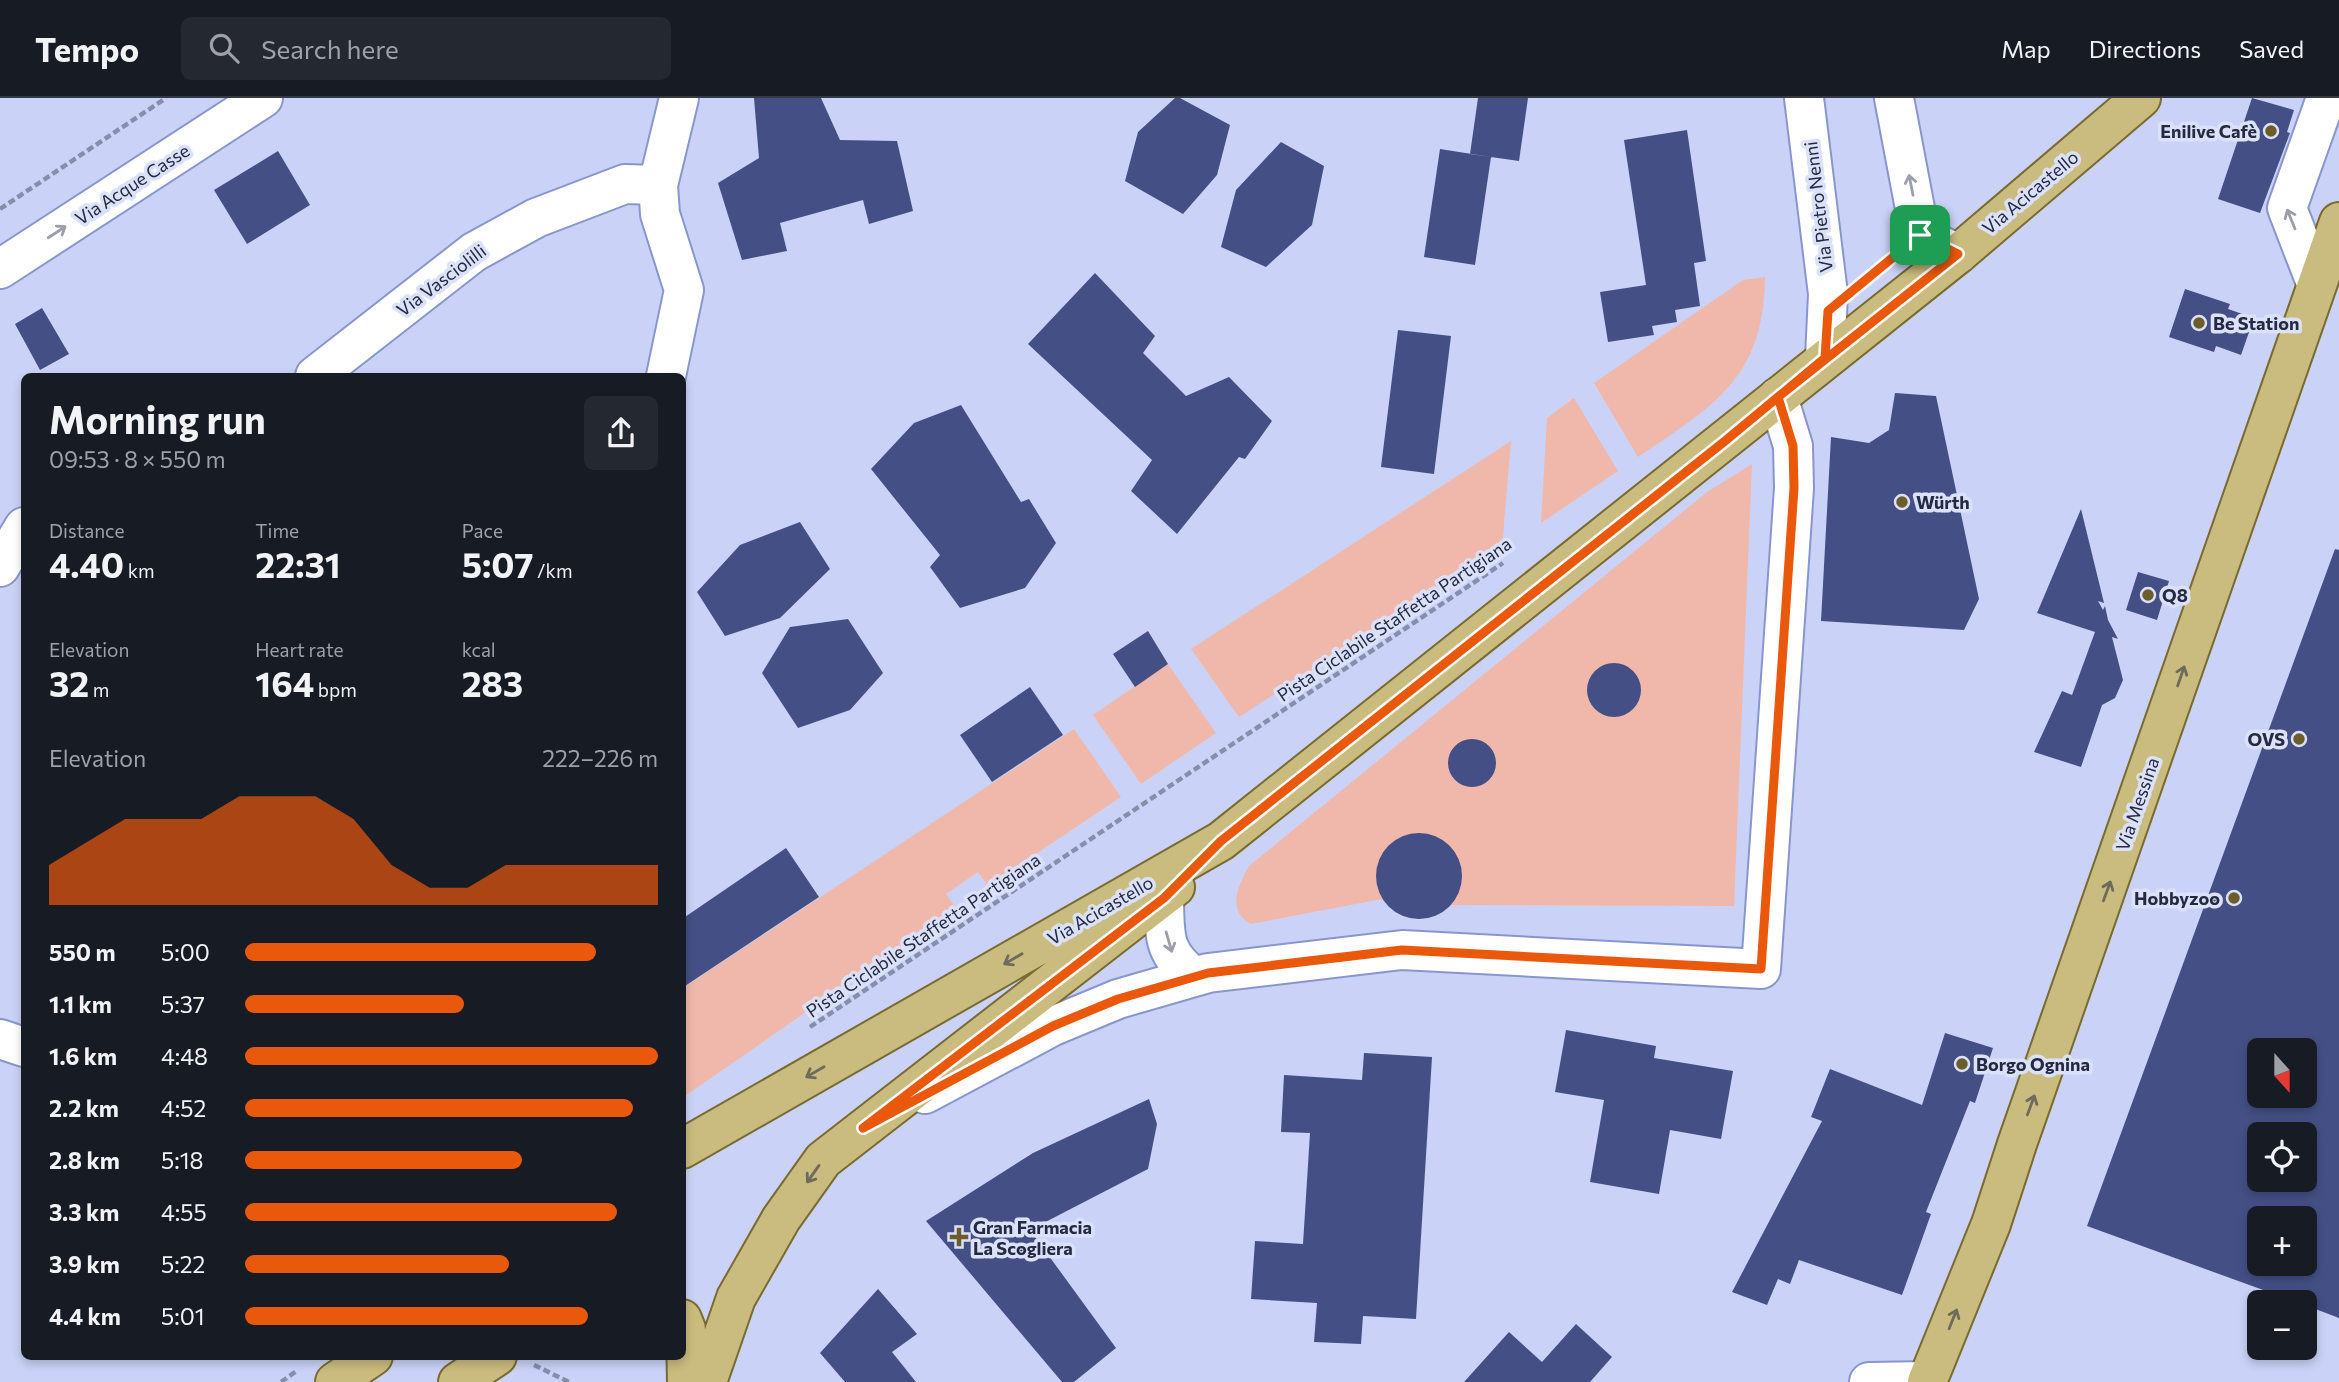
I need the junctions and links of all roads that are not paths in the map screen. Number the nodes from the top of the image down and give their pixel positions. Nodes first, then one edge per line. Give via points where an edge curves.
1 (263, 98) edge
2 (679, 98) edge
3 (1804, 98) edge
4 (1894, 98) edge
5 (2141, 98) edge
6 (2326, 98) edge
7 (658, 185) junction
8 (2339, 222) edge
9 (1958, 254) junction
10 (0, 269) edge
11 (2316, 283) junction
12 (1825, 358) junction
13 (319, 373) edge
14 (667, 373) edge
15 (1778, 397) junction
16 (21, 532) edge
17 (0, 567) edge
18 (1221, 841) junction
19 (1164, 898) junction
20 (1194, 977) junction
21 (0, 1039) edge
22 (21, 1046) edge
23 (863, 1128) junction
24 (686, 1147) edge
25 (686, 1337) edge
26 (367, 1360) edge
27 (512, 1360) edge
28 (1927, 1381) edge
29 (335, 1382) edge
30 (458, 1382) edge
31 (687, 1382) edge
32 (707, 1382) edge
33 (1869, 1382) edge

10 -> 1 street, Via Acque Casse
2 - 7 street
3 - 12 street, Via Pietro Nenni via 1828,293
9 -> 4 street via 1920,235
5 - 9 main road, Via Acicastello
11 -> 6 street via 2287,208
7 - 13 street, Via Vasciolilli via 625,184 536,218 474,252
7 - 14 street via 660,214 684,290
8 - 11 main road, Via Messina
9 - 12 main road, Via Acicastello
28 -> 11 main road, Via Messina via 1991,1224
12 - 15 main road, Via Acicastello
15 - 18 main road, Via Acicastello
15 - 20 street via 1793,446 1794,488 1761,969 1402,950
16 - 17 street
18 - 19 main road
18 -> 24 main road, Via Acicastello
19 -> 20 street via 1166,939 1176,963
19 - 23 main road
20 - 23 street via 1118,999 1053,1026
21 - 22 street
23 -> 32 main road via 823,1160 782,1219 736,1298
25 - 31 main road
26 - 29 main road
27 - 30 main road
28 - 33 street

